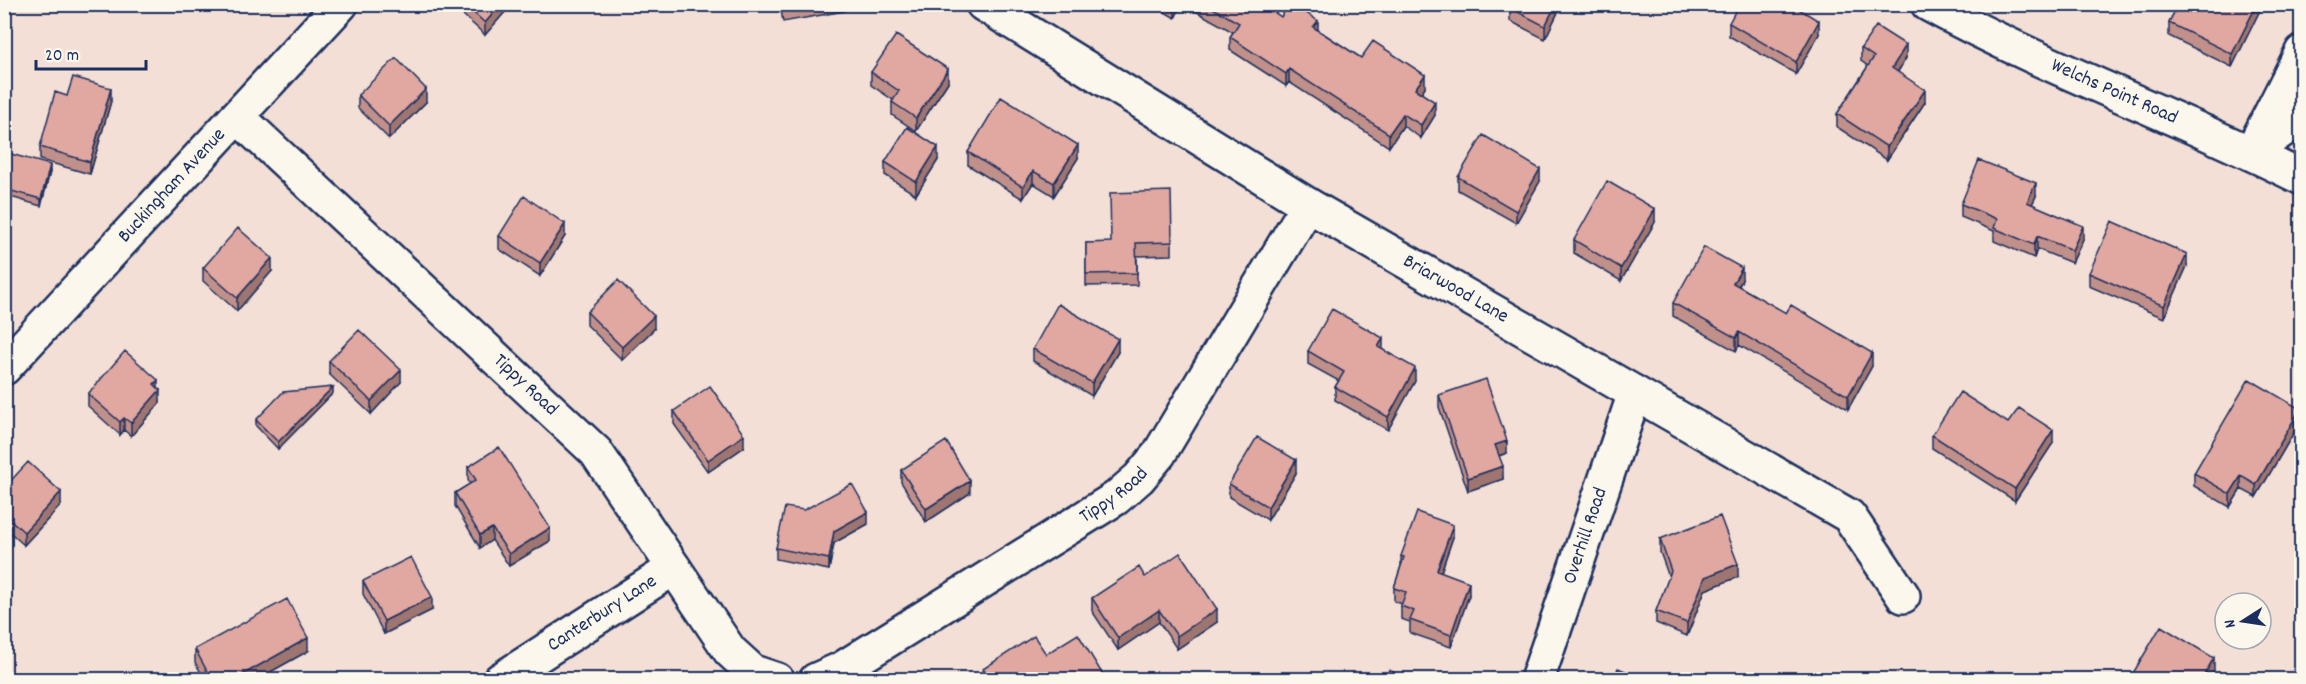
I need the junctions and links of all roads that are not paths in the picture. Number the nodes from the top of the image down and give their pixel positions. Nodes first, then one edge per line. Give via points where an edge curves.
1 (341, 4) edge
2 (983, 4) edge
3 (1928, 4) edge
4 (2301, 52) edge
5 (238, 117) junction
6 (2301, 117) edge
7 (2251, 153) junction
8 (2301, 178) edge
9 (1308, 205) junction
10 (4, 368) edge
11 (1635, 393) junction
12 (674, 568) junction
13 (1903, 596) dead end
14 (500, 680) edge
15 (777, 680) edge
16 (816, 680) edge
17 (1537, 680) edge

1 - 5 street, Buckingham Avenue
2 - 9 street, Briarwood Lane
3 - 7 street, Welchs Point Road via 2063,70
4 - 7 street
5 - 10 street, Buckingham Avenue
5 - 12 street, Tippy Road via 596,452
6 - 7 street
7 - 8 street, Welchs Point Road
9 - 11 street, Briarwood Lane
9 - 16 street, Tippy Road via 1159,454 1140,478 1116,498 884,643
11 - 13 street, Briarwood Lane via 1850,516
11 - 17 street, Overhill Road
12 - 14 street, Canterbury Lane
12 - 15 street, Tippy Road via 730,651 753,672

